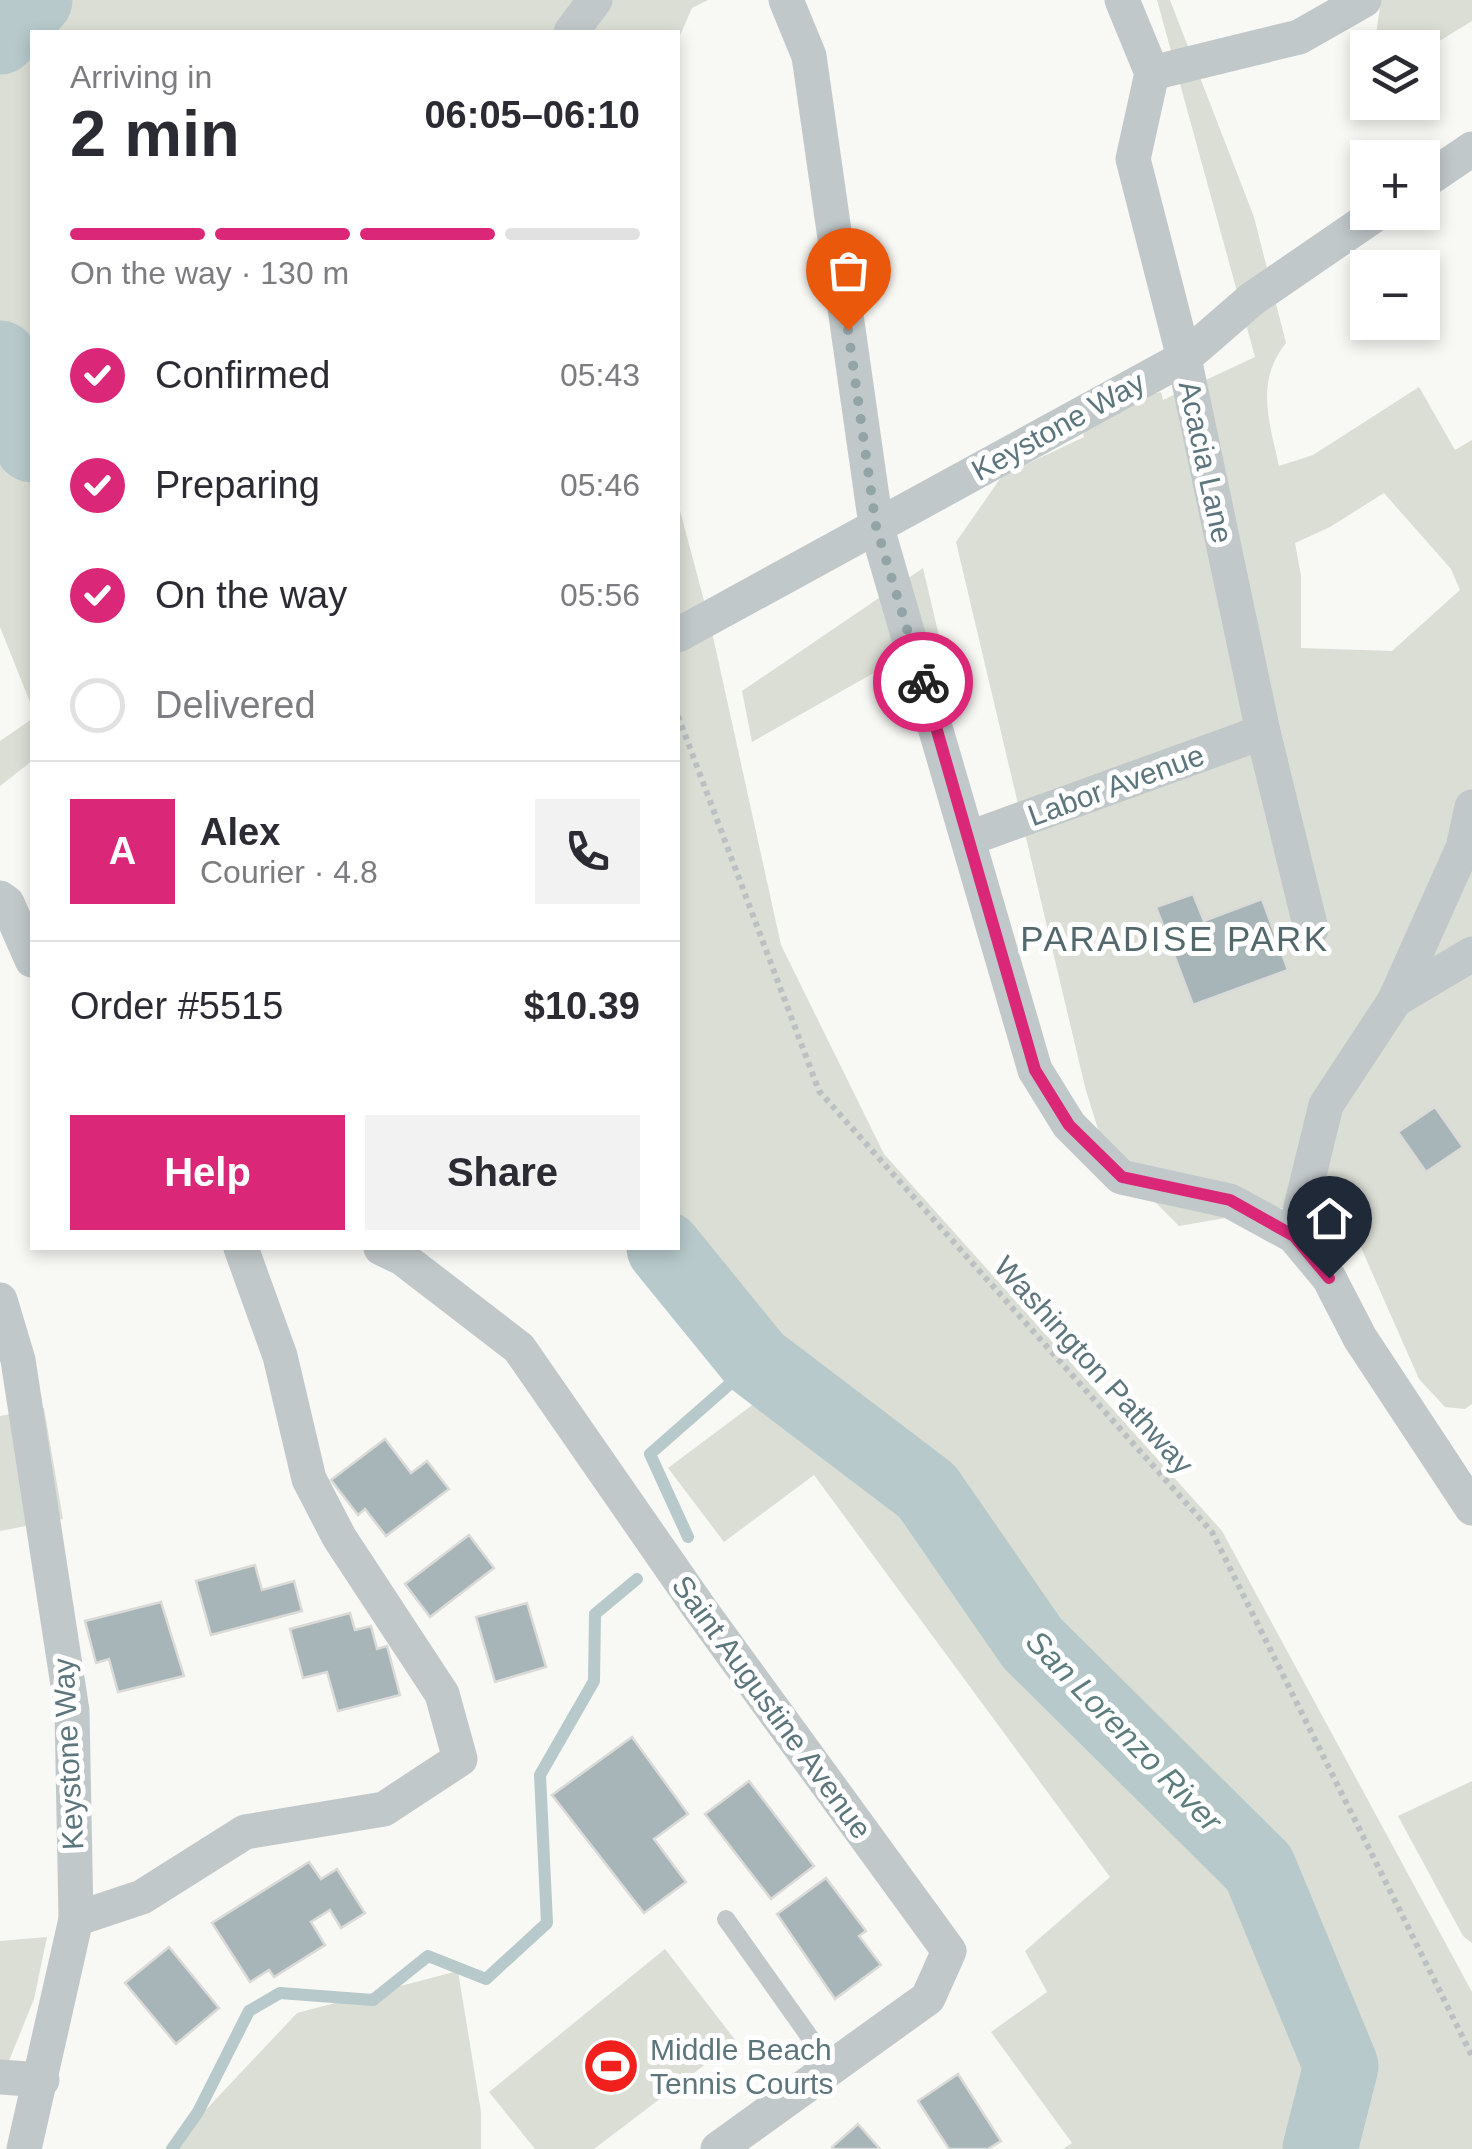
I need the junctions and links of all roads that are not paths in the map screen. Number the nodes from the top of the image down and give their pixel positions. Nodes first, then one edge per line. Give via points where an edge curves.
1 (595, 0) edge
2 (786, 0) edge
3 (1122, 0) edge
4 (1364, 0) edge
5 (572, 30) edge
6 (1152, 73) junction
7 (1472, 149) edge
8 (1440, 171) edge
9 (1352, 230) edge
10 (1184, 358) junction
11 (876, 526) junction
12 (680, 634) edge
13 (1263, 732) junction
14 (1472, 807) edge
15 (970, 838) junction
16 (0, 898) edge
17 (1311, 929) dead end
18 (1472, 954) edge
19 (30, 955) edge
20 (1394, 1000) junction
21 (1294, 1236) junction
22 (242, 1250) edge
23 (385, 1250) edge
24 (0, 1300) edge
25 (1472, 1508) edge
26 (76, 1919) junction
27 (726, 1919) dead end
28 (831, 2067) junction
29 (0, 2077) edge
30 (42, 2080) junction
31 (24, 2149) edge
32 (718, 2149) edge

1 - 5 street
2 - 11 street via 808,56
3 - 6 street
4 - 6 street via 1299,37
6 - 10 street, Acacia Lane via 1133,159
7 - 8 street
9 - 10 street, Keystone Way via 1252,298
10 - 11 street, Keystone Way
10 - 13 street, Acacia Lane
11 - 12 street, Keystone Way
11 - 15 street
13 - 15 street, Labor Avenue
13 - 17 street, Acacia Lane
14 - 20 street via 1462,848
15 - 21 street via 1035,1070 1069,1125 1122,1177 1230,1200
16 - 19 street
18 - 20 street
20 - 21 street via 1326,1106
21 - 25 street via 1329,1278 1360,1338
22 - 26 street via 280,1356 309,1479 339,1538 442,1694 460,1759 384,1809 245,1832 142,1896
23 - 28 street, Saint Augustine Avenue via 519,1348 949,1951 928,1998
24 - 26 street, Keystone Way via 18,1360 72,1711
26 - 30 street, Keystone Way
27 - 28 lane
28 - 32 street, Saint Augustine Avenue
29 - 30 street
30 - 31 street, Keystone Way

